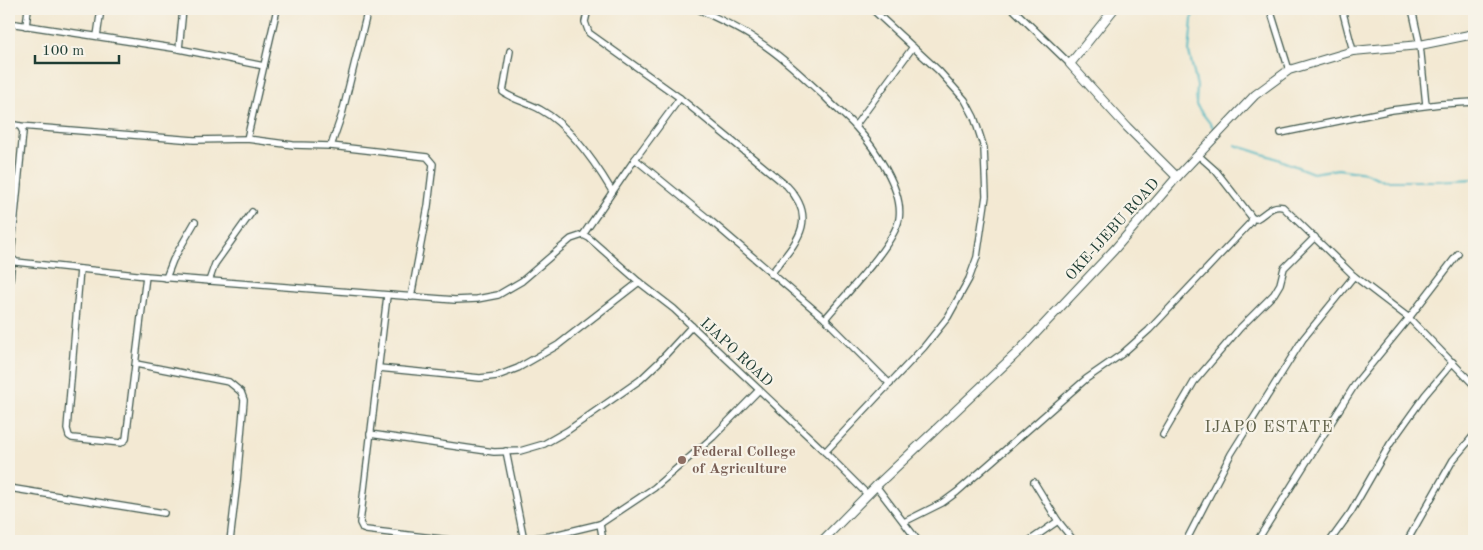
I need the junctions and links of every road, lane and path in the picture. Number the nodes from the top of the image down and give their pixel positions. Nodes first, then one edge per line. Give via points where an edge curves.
1 (28, 9) edge
2 (101, 9) edge
3 (183, 9) edge
4 (277, 9) edge
5 (368, 9) edge
6 (588, 9) edge
7 (698, 9) edge
8 (872, 9) edge
9 (1013, 9) edge
10 (1114, 9) edge
11 (1270, 9) edge
12 (1342, 9) edge
13 (1412, 9) edge
14 (9, 23) edge
15 (26, 26) junction
16 (1474, 34) edge
17 (97, 36) junction
18 (1420, 45) junction
19 (913, 46) junction
20 (179, 49) junction
21 (510, 51) dead end
22 (1352, 51) junction
23 (1070, 64) junction
24 (264, 66) junction
25 (1289, 70) junction
26 (680, 98) junction
27 (1474, 102) edge
28 (1426, 105) junction
29 (9, 124) edge
30 (20, 126) junction
31 (855, 126) junction
32 (1280, 132) dead end
33 (247, 139) junction
34 (331, 146) junction
35 (1198, 155) junction
36 (635, 159) junction
37 (1177, 177) junction
38 (612, 192) junction
39 (252, 212) dead end
40 (1252, 218) junction
41 (195, 222) dead end
42 (11, 228) edge
43 (583, 235) junction
44 (1315, 237) junction
45 (1458, 254) dead end
46 (12, 260) junction
47 (80, 269) junction
48 (771, 274) junction
49 (146, 276) junction
50 (1354, 276) junction
51 (166, 278) junction
52 (210, 281) junction
53 (639, 282) junction
54 (9, 289) edge
55 (388, 296) junction
56 (411, 297) junction
57 (1410, 318) junction
58 (825, 319) junction
59 (692, 326) junction
60 (1453, 362) junction
61 (136, 364) junction
62 (379, 368) junction
63 (890, 384) junction
64 (1474, 385) edge
65 (759, 390) junction
66 (370, 434) junction
67 (1162, 435) dead end
68 (1474, 435) edge
69 (506, 451) junction
70 (825, 452) junction
71 (1034, 482) dead end
72 (876, 486) junction
73 (9, 488) edge
74 (868, 495) junction
75 (164, 513) dead end
76 (1058, 521) junction
77 (904, 522) junction
78 (600, 524) junction
79 (524, 540) edge
80 (230, 541) edge
81 (458, 541) edge
82 (512, 541) edge
83 (603, 541) edge
84 (822, 541) edge
85 (918, 541) edge
86 (1028, 541) edge
87 (1074, 541) edge
88 (1186, 541) edge
89 (1257, 541) edge
90 (1330, 541) edge
91 (1407, 541) edge

1 - 15 street
2 - 17 street
3 - 20 street
4 - 24 street
5 - 34 street
6 - 26 street via 584,22 589,33
7 - 31 street via 750,36 785,60
8 - 19 street
9 - 23 street
10 - 23 main road
11 - 25 street
12 - 22 street
13 - 18 street
14 - 15 street
15 - 17 street
16 - 18 main road, OKE-IJEBU ROAD
17 - 20 street
18 - 22 main road, OKE-IJEBU ROAD
18 - 28 street
19 - 31 street
19 - 63 street via 965,100 974,117 984,148 986,196 977,257 960,297 924,347
20 - 24 street
21 - 38 street via 503,92 554,119 596,164
22 - 25 main road, OKE-IJEBU ROAD
23 - 37 main road
24 - 33 street
25 - 35 main road, OKE-IJEBU ROAD via 1254,95
26 - 36 street
26 - 48 street via 796,196 803,210 801,232
27 - 28 street
28 - 32 street
29 - 30 street
30 - 33 street via 194,140
30 - 42 street via 23,132
31 - 58 street via 889,176 900,206 898,222 881,252
33 - 34 street
34 - 56 street via 420,155 431,160 428,206
35 - 37 main road, OKE-IJEBU ROAD
35 - 40 street via 1216,171
36 - 38 street
36 - 48 street
37 - 72 main road, OKE-IJEBU ROAD via 1020,350
38 - 43 street
39 - 52 street via 215,264
40 - 44 street via 1280,206
40 - 77 street via 1149,330 1122,354 1086,379 958,492
41 - 51 street
42 - 46 street
43 - 53 street, IJAPO ROAD
43 - 56 street via 571,239 522,281 498,296 455,300
44 - 50 street
44 - 67 street via 1284,268 1274,294 1194,382
45 - 57 street
46 - 47 street
46 - 54 street
47 - 49 street
47 - 61 street via 69,436 124,442
48 - 58 street
49 - 51 street
49 - 61 street
50 - 57 street
50 - 88 street via 1303,339 1231,454
51 - 52 street
52 - 55 street
53 - 59 street, IJAPO ROAD
53 - 62 street via 558,345 497,376 480,378
55 - 56 street
55 - 62 street
57 - 60 street
57 - 89 street via 1356,383
58 - 63 street
59 - 65 street, IJAPO ROAD
59 - 69 street via 640,380 567,431 544,444 520,451
60 - 64 street
60 - 90 street via 1390,444 1354,508
61 - 80 street via 229,382 241,392 244,400
62 - 66 street
63 - 70 street
65 - 70 street, IJAPO ROAD
65 - 78 street via 713,437 654,488
66 - 69 street
66 - 81 street via 360,523 363,529
68 - 91 street via 1453,460
69 - 79 street
70 - 74 street, IJAPO ROAD
71 - 76 street
72 - 74 main road, OKE-IJEBU ROAD
72 - 77 street
73 - 75 street
74 - 84 main road, OKE-IJEBU ROAD
76 - 86 street
76 - 87 street
77 - 85 street
78 - 79 street
78 - 83 street
79 - 82 street

